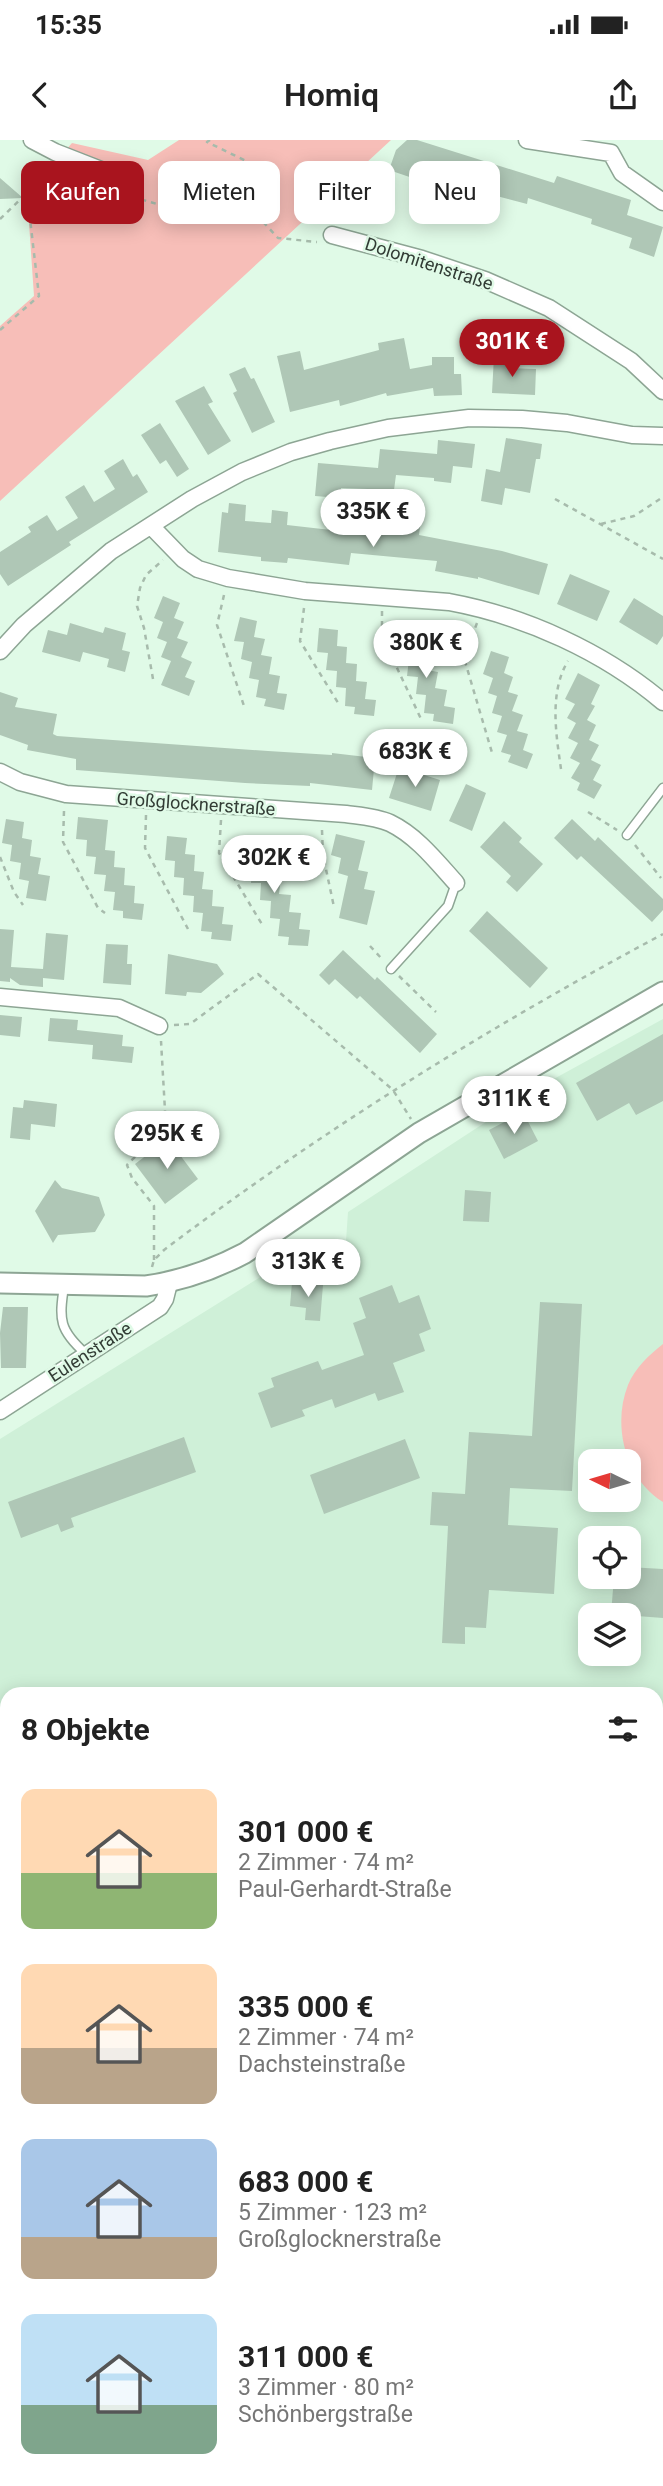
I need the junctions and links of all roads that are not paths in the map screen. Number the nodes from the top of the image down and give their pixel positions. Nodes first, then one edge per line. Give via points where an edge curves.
1 (32, 140) edge
2 (51, 140) edge
3 (527, 140) edge
4 (613, 147) edge
5 (70, 157) junction
6 (80, 161) edge
7 (663, 202) edge
8 (332, 235) road end
9 (663, 391) edge
10 (663, 436) edge
11 (151, 526) junction
12 (0, 651) edge
13 (663, 702) edge
14 (0, 772) edge
15 (663, 788) edge
16 (627, 835) dead end
17 (456, 883) joint
18 (391, 969) road end
19 (663, 992) edge
20 (0, 997) edge
21 (159, 1026) road end
22 (0, 1283) edge
23 (169, 1283) junction
24 (64, 1285) junction
25 (86, 1354) junction
26 (0, 1411) edge

1 - 5 street
2 - 5 street
3 - 4 street
4 - 7 street via 622,173
5 - 6 street
8 - 9 street, Dolomitenstraße via 485,280 549,309 631,361
10 - 11 street via 522,419 469,418 388,429 291,452 242,472
11 - 12 street via 76,579
11 - 13 street via 198,569 228,578 305,591 449,602 527,625 577,646
14 - 17 street, Großglocknerstraße via 66,794 356,816 390,823 426,850
15 - 16 lane
17 - 18 lane via 448,906
19 - 23 street via 419,1133 245,1253 217,1268
20 - 21 street via 120,1008
22 - 24 street
23 - 24 street
23 - 25 street, Eulenstraße via 160,1307
24 - 25 lane via 62,1326
25 - 26 street, Eulenstraße

